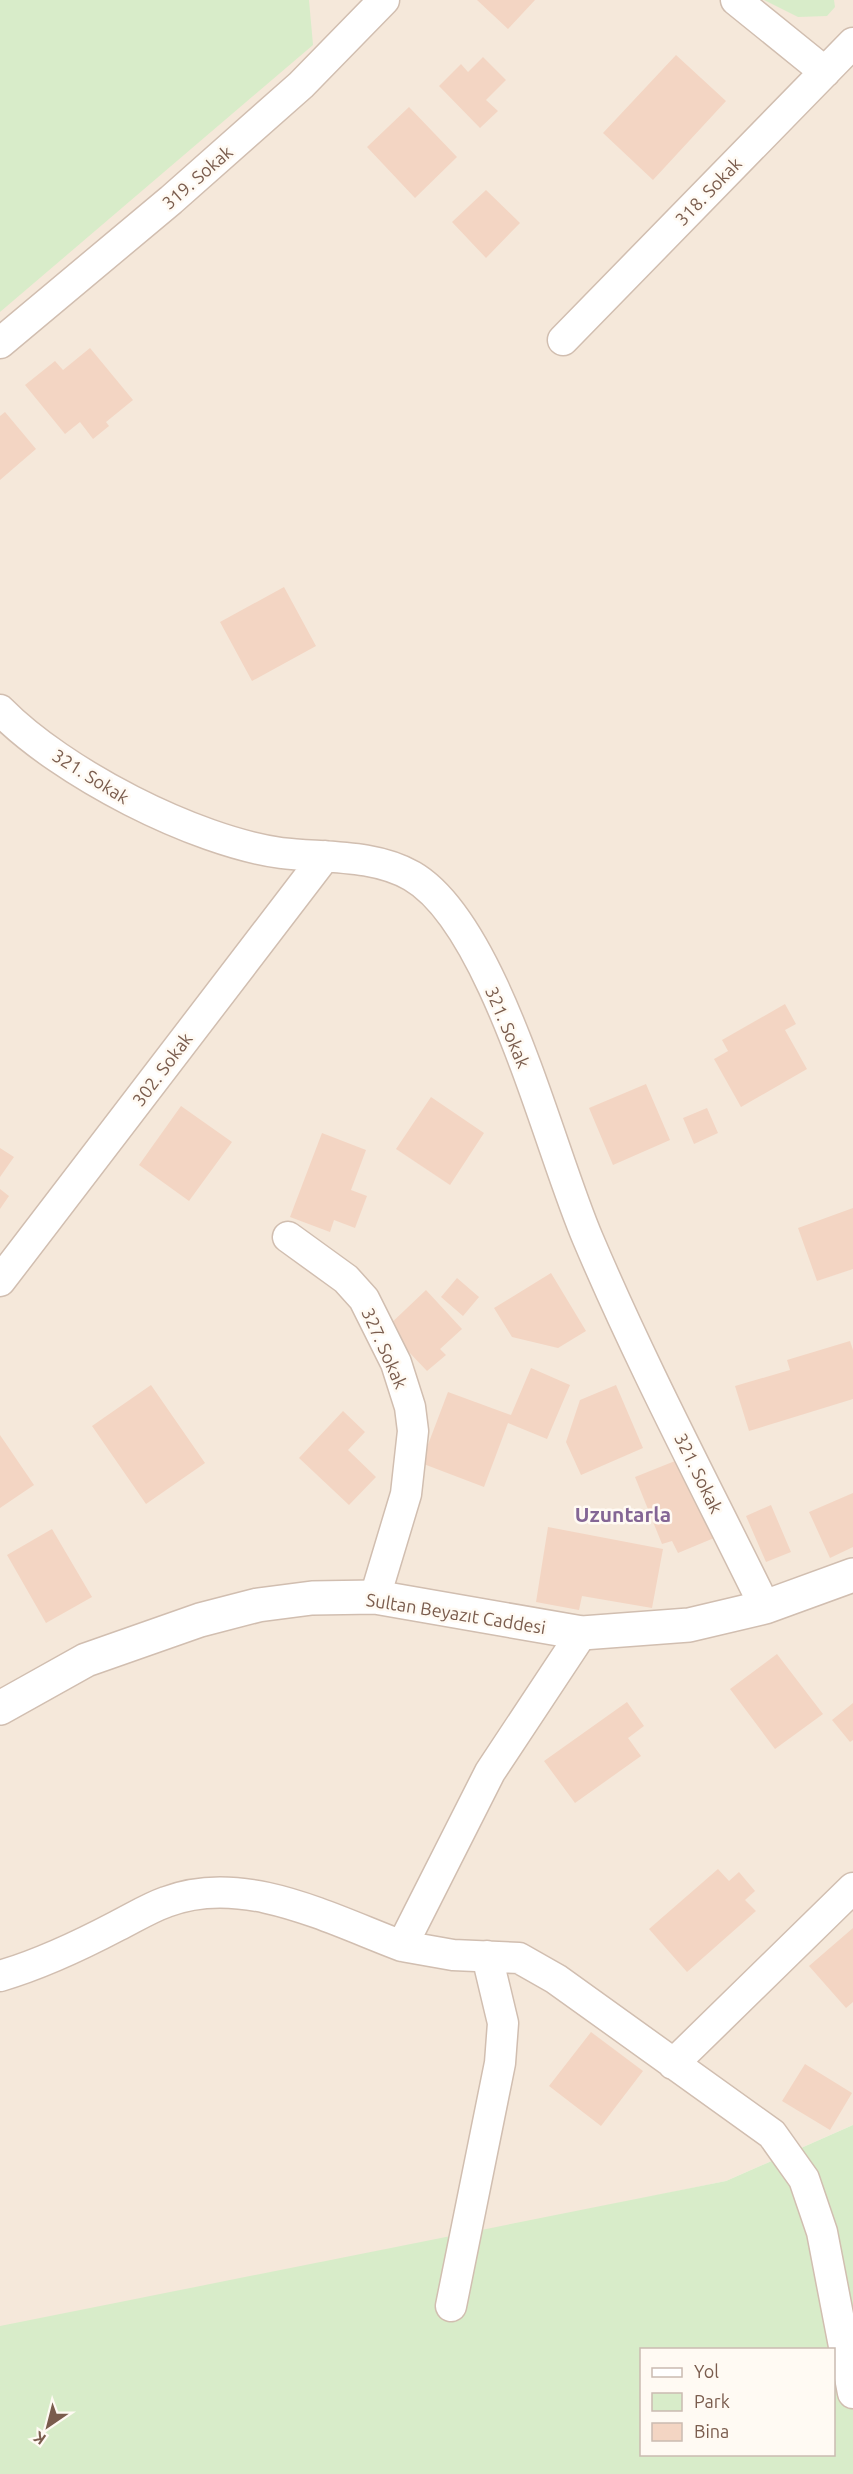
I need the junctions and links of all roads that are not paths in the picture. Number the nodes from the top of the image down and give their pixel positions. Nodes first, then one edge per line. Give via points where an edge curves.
1 (384, 0) edge
2 (736, 0) edge
3 (853, 43) edge
4 (825, 72) junction
5 (563, 340) dead end
6 (0, 343) edge
7 (0, 710) edge
8 (325, 856) junction
9 (288, 1238) dead end
10 (0, 1281) edge
11 (851, 1580) edge
12 (375, 1597) junction
13 (765, 1607) junction
14 (582, 1633) junction
15 (0, 1708) edge
16 (853, 1888) edge
17 (402, 1946) junction
18 (487, 1956) junction
19 (0, 1976) edge
20 (673, 2064) junction
21 (451, 2306) dead end
22 (853, 2393) edge

1 - 6 street, 319. Sokak via 293,93
2 - 4 street
3 - 4 street, 318. Sokak
4 - 5 street, 318. Sokak
7 - 8 street, 321. Sokak via 14,725 83,774 138,805 225,838 279,852
8 - 10 street, 302. Sokak
8 - 13 street, 321. Sokak via 380,864 410,875 433,890 448,907 472,946 504,1014 595,1256
9 - 12 street, 327. Sokak via 346,1279 364,1299 396,1363 410,1407 413,1431 406,1494
11 - 13 street, Sultan Beyazıt Caddesi
12 - 14 street, Sultan Beyazıt Caddesi
12 - 15 street, Sultan Beyazıt Caddesi via 312,1598 258,1605 200,1620 86,1660
13 - 14 street, Sultan Beyazıt Caddesi via 689,1626
14 - 17 street via 490,1772
16 - 20 street
17 - 18 street
17 - 19 street via 284,1902 235,1892 204,1893 166,1901 27,1969
18 - 20 street via 519,1958 556,1979
18 - 21 street via 503,2023 500,2063
20 - 22 street via 772,2134 804,2179 822,2232

